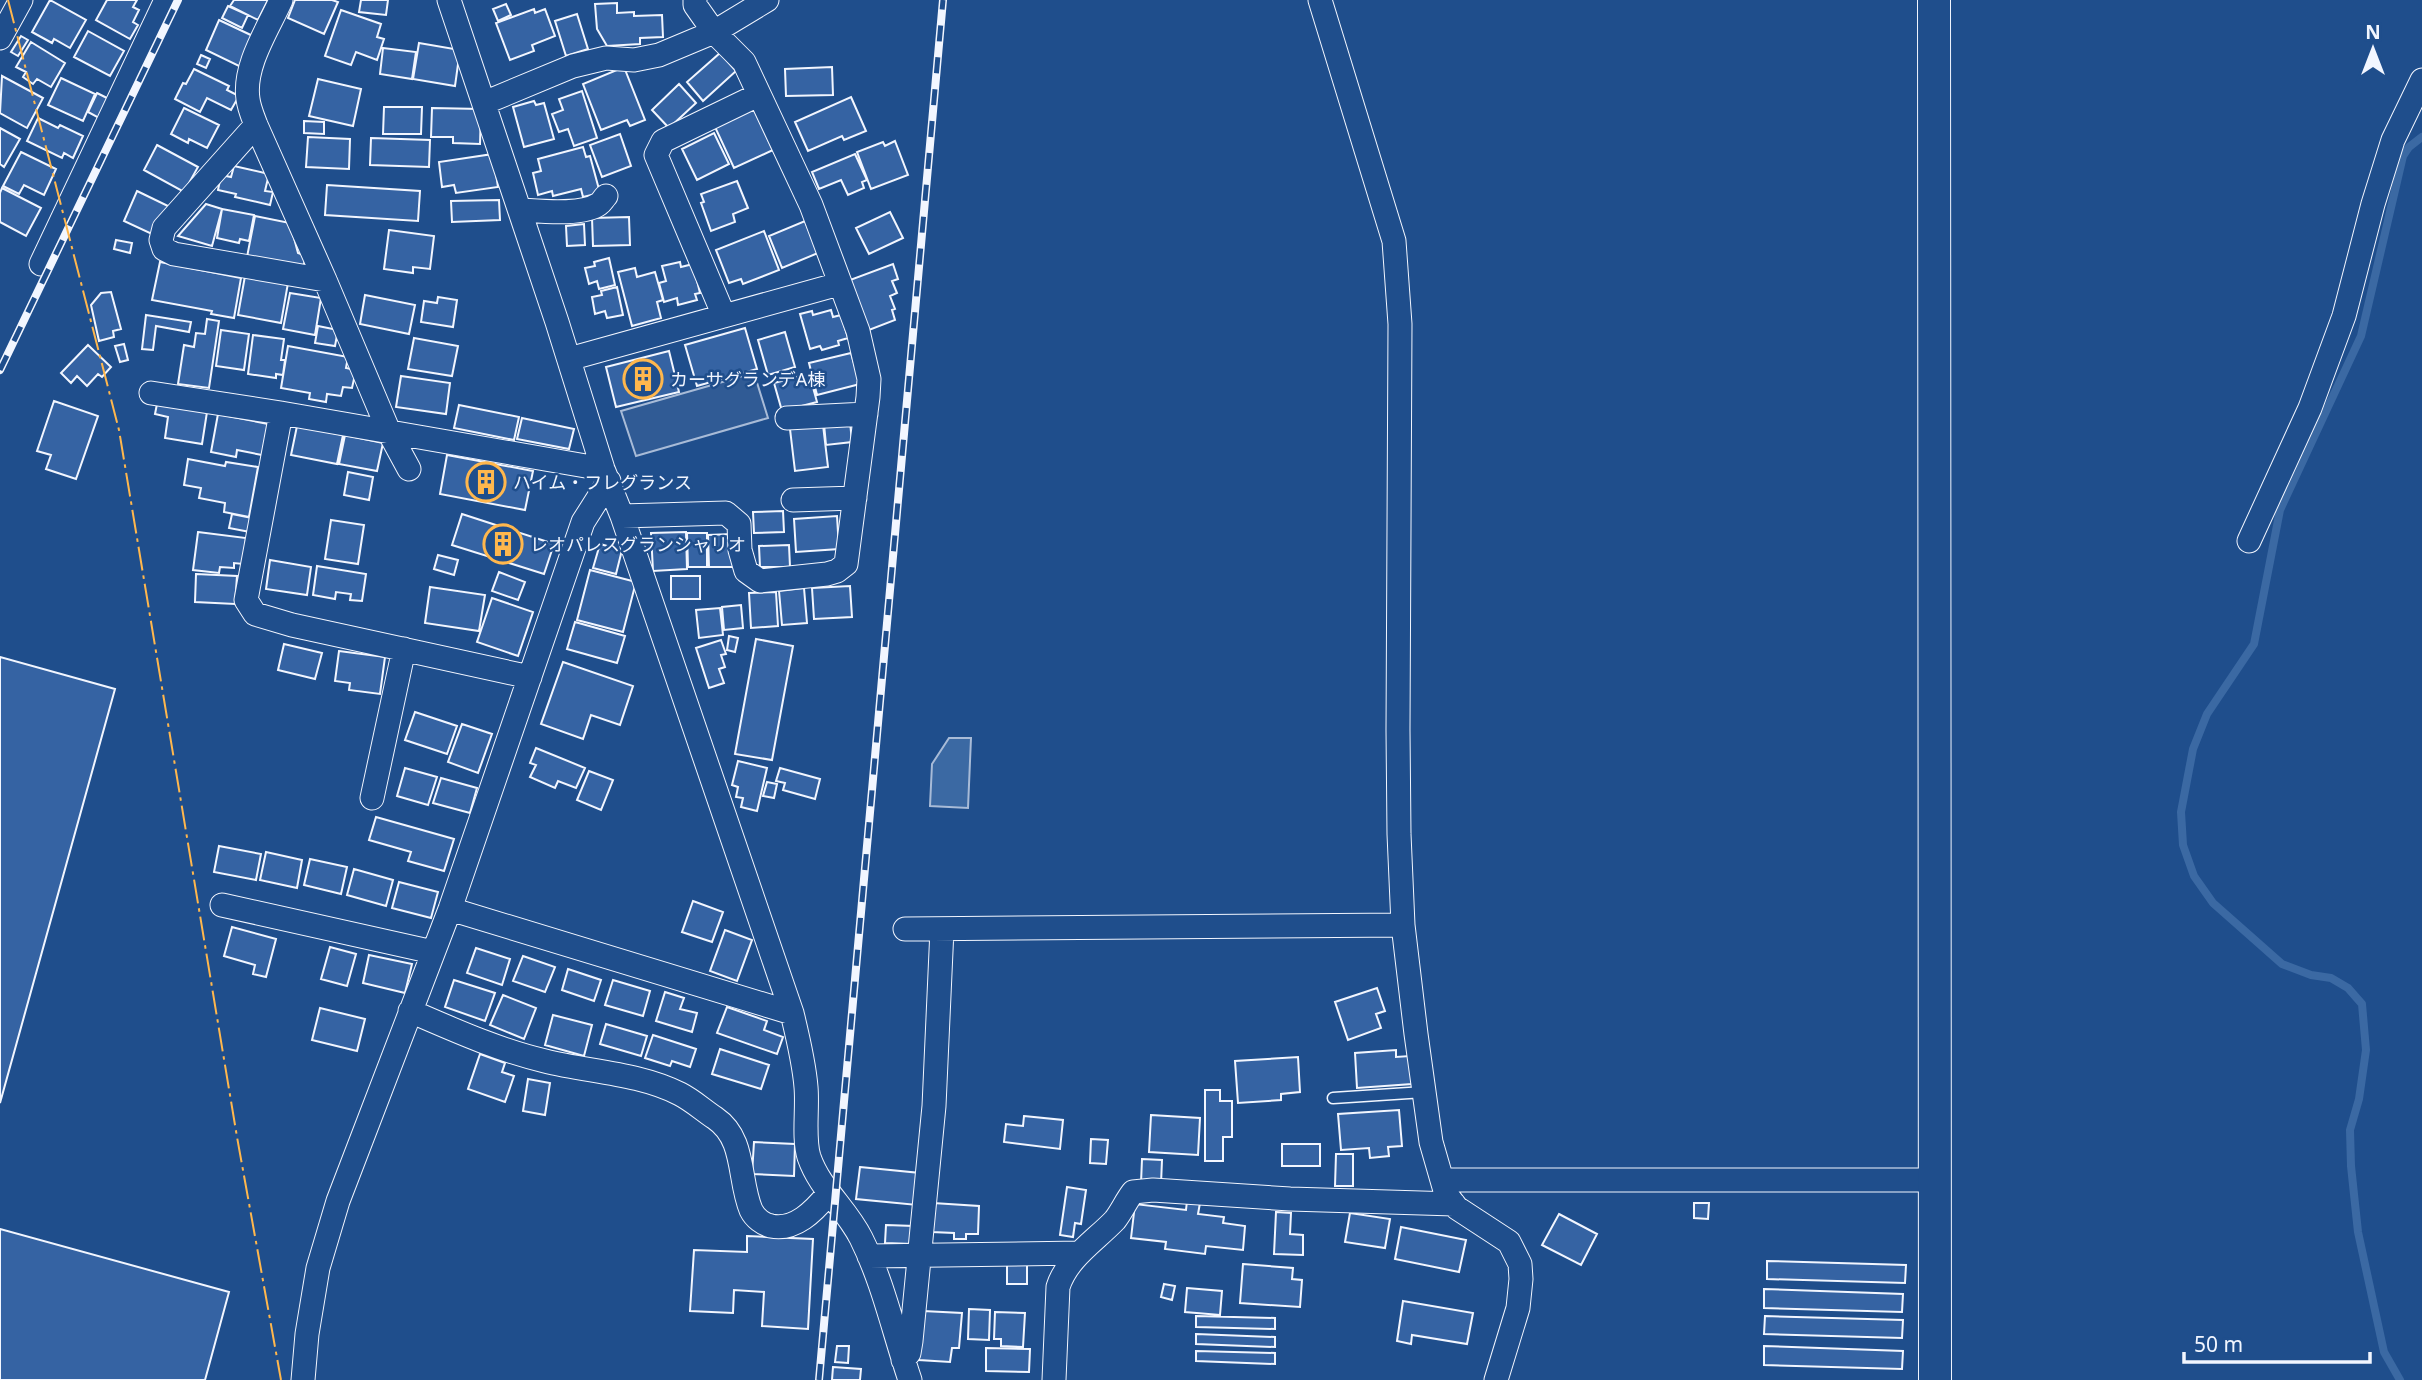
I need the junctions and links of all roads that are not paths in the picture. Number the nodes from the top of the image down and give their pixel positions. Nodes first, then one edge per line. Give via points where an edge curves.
1 (21, 0) edge
2 (166, 0) edge
3 (281, 0) edge
4 (449, 0) edge
5 (695, 0) edge
6 (767, 0) edge
7 (1320, 0) edge
8 (1934, 0) edge
9 (714, 32) junction
10 (0, 38) edge
11 (2422, 80) edge
12 (758, 95) junction
13 (484, 103) junction
14 (256, 125) junction
15 (606, 195) dead end
16 (520, 210) junction
17 (41, 264) dead end
18 (326, 280) junction
19 (839, 284) junction
20 (724, 316) junction
21 (569, 359) junction
22 (151, 393) dead end
23 (281, 413) junction
24 (866, 414) junction
25 (787, 418) dead end
26 (390, 434) junction
27 (409, 469) dead end
28 (606, 475) junction
29 (855, 498) junction
30 (793, 500) dead end
31 (622, 516) junction
32 (2249, 541) dead end
33 (404, 649) junction
34 (530, 677) junction
35 (372, 798) dead end
36 (222, 905) dead end
37 (450, 909) junction
38 (1404, 926) junction
39 (905, 929) dead end
40 (942, 929) junction
41 (433, 952) junction
42 (410, 1011) junction
43 (792, 1013) junction
44 (1424, 1092) junction
45 (1333, 1098) dead end
46 (1442, 1180) junction
47 (1935, 1180) junction
48 (828, 1194) junction
49 (1454, 1204) junction
50 (1080, 1253) junction
51 (920, 1255) junction
52 (869, 1256) junction
53 (906, 1370) edge
54 (303, 1380) edge
55 (1054, 1380) edge
56 (1496, 1380) edge
57 (1935, 1380) edge

1 - 10 street
2 - 17 street
3 - 14 street via 248,80
4 - 13 street
5 - 9 street
6 - 9 street
7 - 38 street via 1394,241 1401,324 1398,730
8 - 47 street
9 - 12 street via 744,62
9 - 13 street via 659,55 634,60 606,58 573,66
11 - 32 street via 2392,140 2344,316 2309,408
12 - 19 street via 811,205
12 - 20 street via 663,141 656,155
13 - 16 street
14 - 18 street
14 - 18 street via 164,228 164,249
15 - 16 street via 598,205 586,209
16 - 21 street
18 - 26 street
19 - 20 street
19 - 24 street via 858,331 869,379
20 - 21 street
21 - 28 street
22 - 23 street
23 - 26 street
23 - 33 street via 246,600 255,614 269,619
24 - 25 street
24 - 29 street
26 - 27 street
26 - 28 street
28 - 31 street
28 - 34 street via 583,522
29 - 30 street
29 - 31 street via 846,564 827,574 760,580 746,571 739,524 726,513
31 - 43 street
33 - 34 street
33 - 35 street
34 - 37 street
36 - 41 street
37 - 41 street
37 - 43 street
38 - 40 street
38 - 44 street
39 - 40 street
40 - 51 street via 934,1106
41 - 42 street
42 - 48 street via 506,1050 629,1077 680,1094 723,1123 739,1155 751,1210 767,1225 782,1227 803,1219
42 - 54 street via 327,1237 307,1334
43 - 48 street via 807,1088 808,1153
44 - 45 lane
44 - 46 street
46 - 47 street
46 - 49 street
47 - 57 street
48 - 52 street via 852,1220
49 - 50 street via 1143,1190 1133,1192 1116,1218
49 - 56 street via 1509,1242 1520,1264 1518,1308
50 - 51 street
50 - 55 street via 1058,1287
51 - 52 street
51 - 53 street
52 - 53 street

